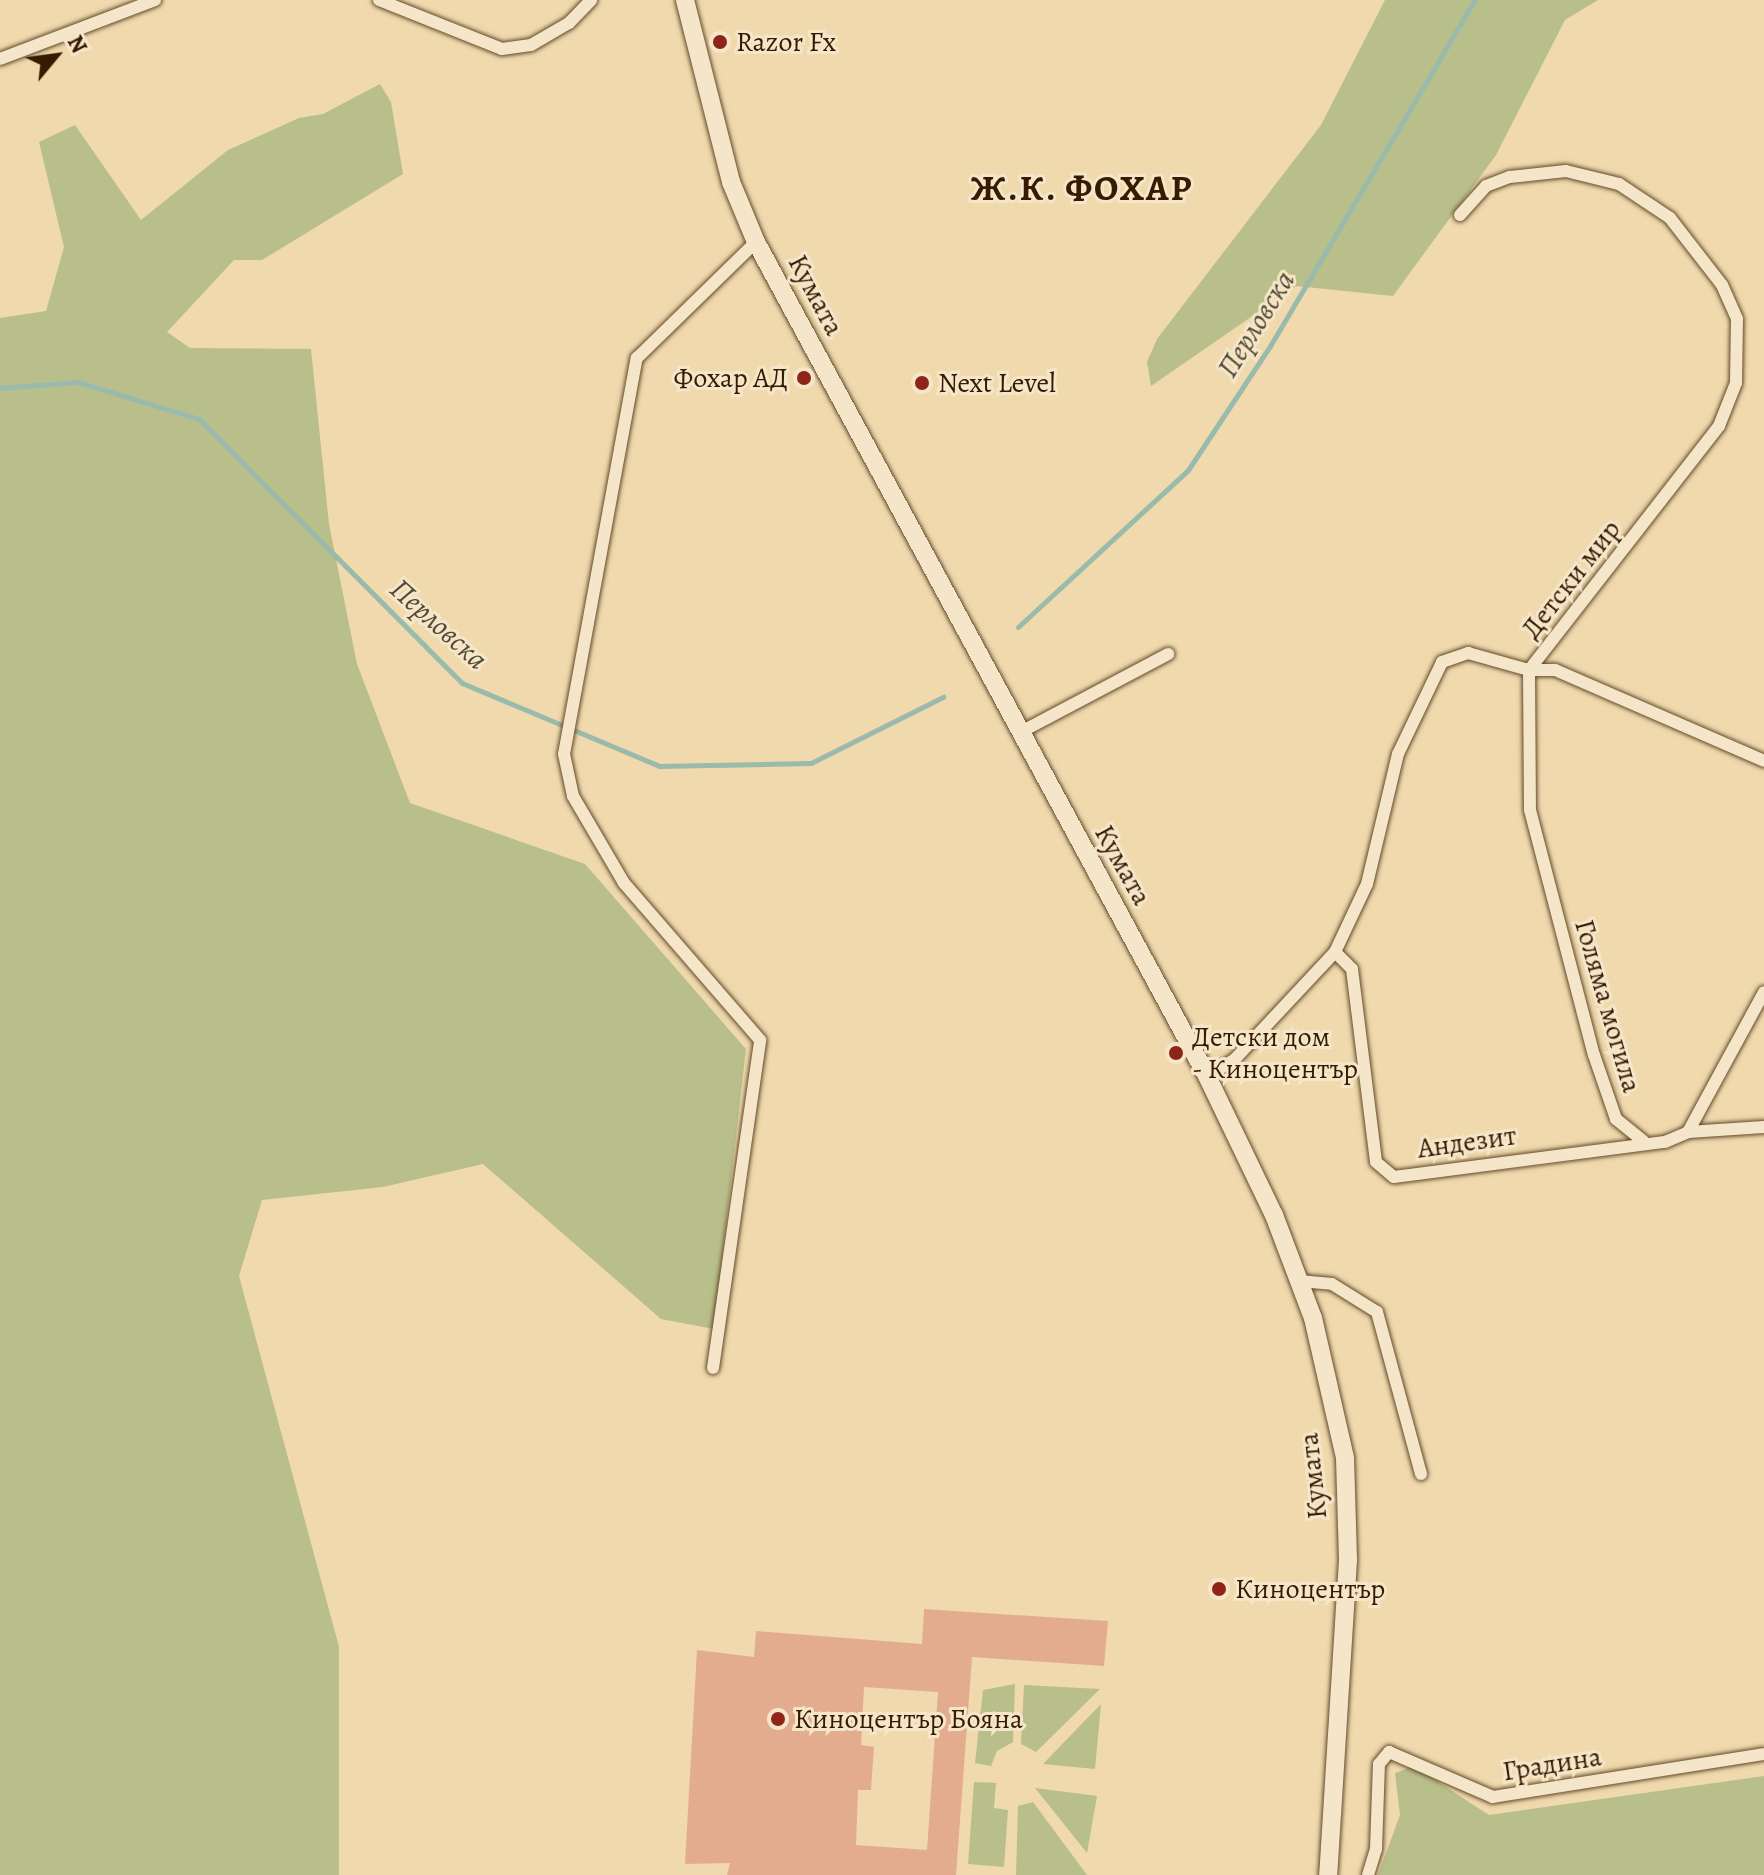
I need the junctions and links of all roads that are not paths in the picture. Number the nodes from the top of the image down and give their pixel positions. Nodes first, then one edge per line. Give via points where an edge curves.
1 (155, 0) edge
2 (379, 0) edge
3 (591, 0) edge
4 (685, 0) edge
5 (0, 59) edge
6 (1460, 215) dead end
7 (756, 242) junction
8 (1168, 654) dead end
9 (1529, 670) junction
10 (1019, 733) junction
11 (1764, 761) edge
12 (1335, 952) junction
13 (1764, 992) edge
14 (1207, 1076) junction
15 (1764, 1127) edge
16 (1688, 1132) junction
17 (1643, 1141) junction
18 (1299, 1281) junction
19 (713, 1368) dead end
20 (1421, 1474) dead end
21 (1764, 1754) edge
22 (1328, 1875) edge
23 (1368, 1875) edge

1 - 5 street
2 - 3 street via 502,49 531,45 569,23
4 - 7 main road, Кумата via 727,168
6 - 9 street, Детски мир via 1486,186 1510,177 1566,171 1619,184 1670,218 1722,285 1737,319 1736,383 1719,426
7 - 10 main road, Кумата
7 - 19 street via 637,358 564,754 573,796 624,883 760,1040
8 - 10 street
9 - 11 street via 1555,670
9 - 12 street, Детски мир via 1468,653 1442,662 1398,754 1367,884
9 - 17 street, Голяма могила via 1530,810 1594,1055 1616,1119
10 - 14 main road, Кумата
12 - 14 street, Детски мир via 1234,1060
12 - 17 street, Андезит via 1352,969 1376,1162 1394,1177
13 - 16 street
14 - 18 main road, Кумата
15 - 16 street
16 - 17 street via 1665,1142
18 - 20 street via 1332,1284 1377,1312
18 - 22 main road, Кумата via 1345,1458 1348,1560
21 - 23 street, Градина via 1493,1797 1389,1752 1379,1764 1376,1849

